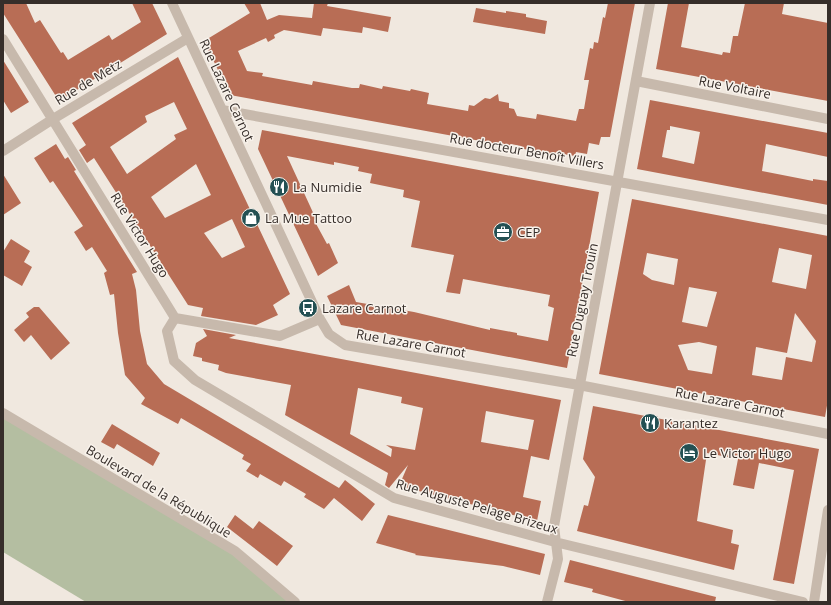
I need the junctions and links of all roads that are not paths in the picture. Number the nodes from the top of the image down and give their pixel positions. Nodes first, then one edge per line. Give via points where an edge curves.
1 (172, 3) edge
2 (650, 3) edge
3 (188, 38) junction
4 (3, 39) edge
5 (636, 81) junction
6 (222, 110) junction
7 (53, 119) junction
8 (828, 119) edge
9 (3, 151) edge
10 (619, 181) junction
11 (828, 220) edge
12 (175, 318) junction
13 (320, 319) junction
14 (579, 385) junction
15 (3, 413) edge
16 (828, 434) edge
17 (828, 510) edge
18 (555, 542) junction
19 (295, 602) edge
20 (547, 602) edge
21 (803, 602) edge
22 (814, 602) edge

1 - 3 street, Rue Lazare Carnot
2 - 5 street, Rue Duguay Trouin
3 - 6 street, Rue Lazare Carnot
3 - 7 street, Rue de Metz
4 - 7 street, Rue Victor Hugo
5 - 8 street, Rue Voltaire
5 - 10 street, Rue Duguay Trouin
6 - 10 street, Rue docteur Benoît Villers
6 - 13 street, Rue Lazare Carnot
7 - 9 street, Rue de Metz
7 - 12 street, Rue Victor Hugo
10 - 11 street, Rue docteur Benoît Villers
10 - 14 street, Rue Duguay Trouin
12 - 13 street via 280,336
12 - 18 street, Rue Auguste Pelage Brizeux via 167,331 174,361 195,380 394,498
13 - 14 street, Rue Lazare Carnot via 329,334 345,345
14 - 16 street, Rue Lazare Carnot
14 - 18 street, Rue Duguay Trouin via 554,526
15 - 19 street, Boulevard de la République via 235,551
17 - 22 street
18 - 20 street, Rue Duguay Trouin via 558,559
18 - 21 street, Rue Auguste Pelage Brizeux

